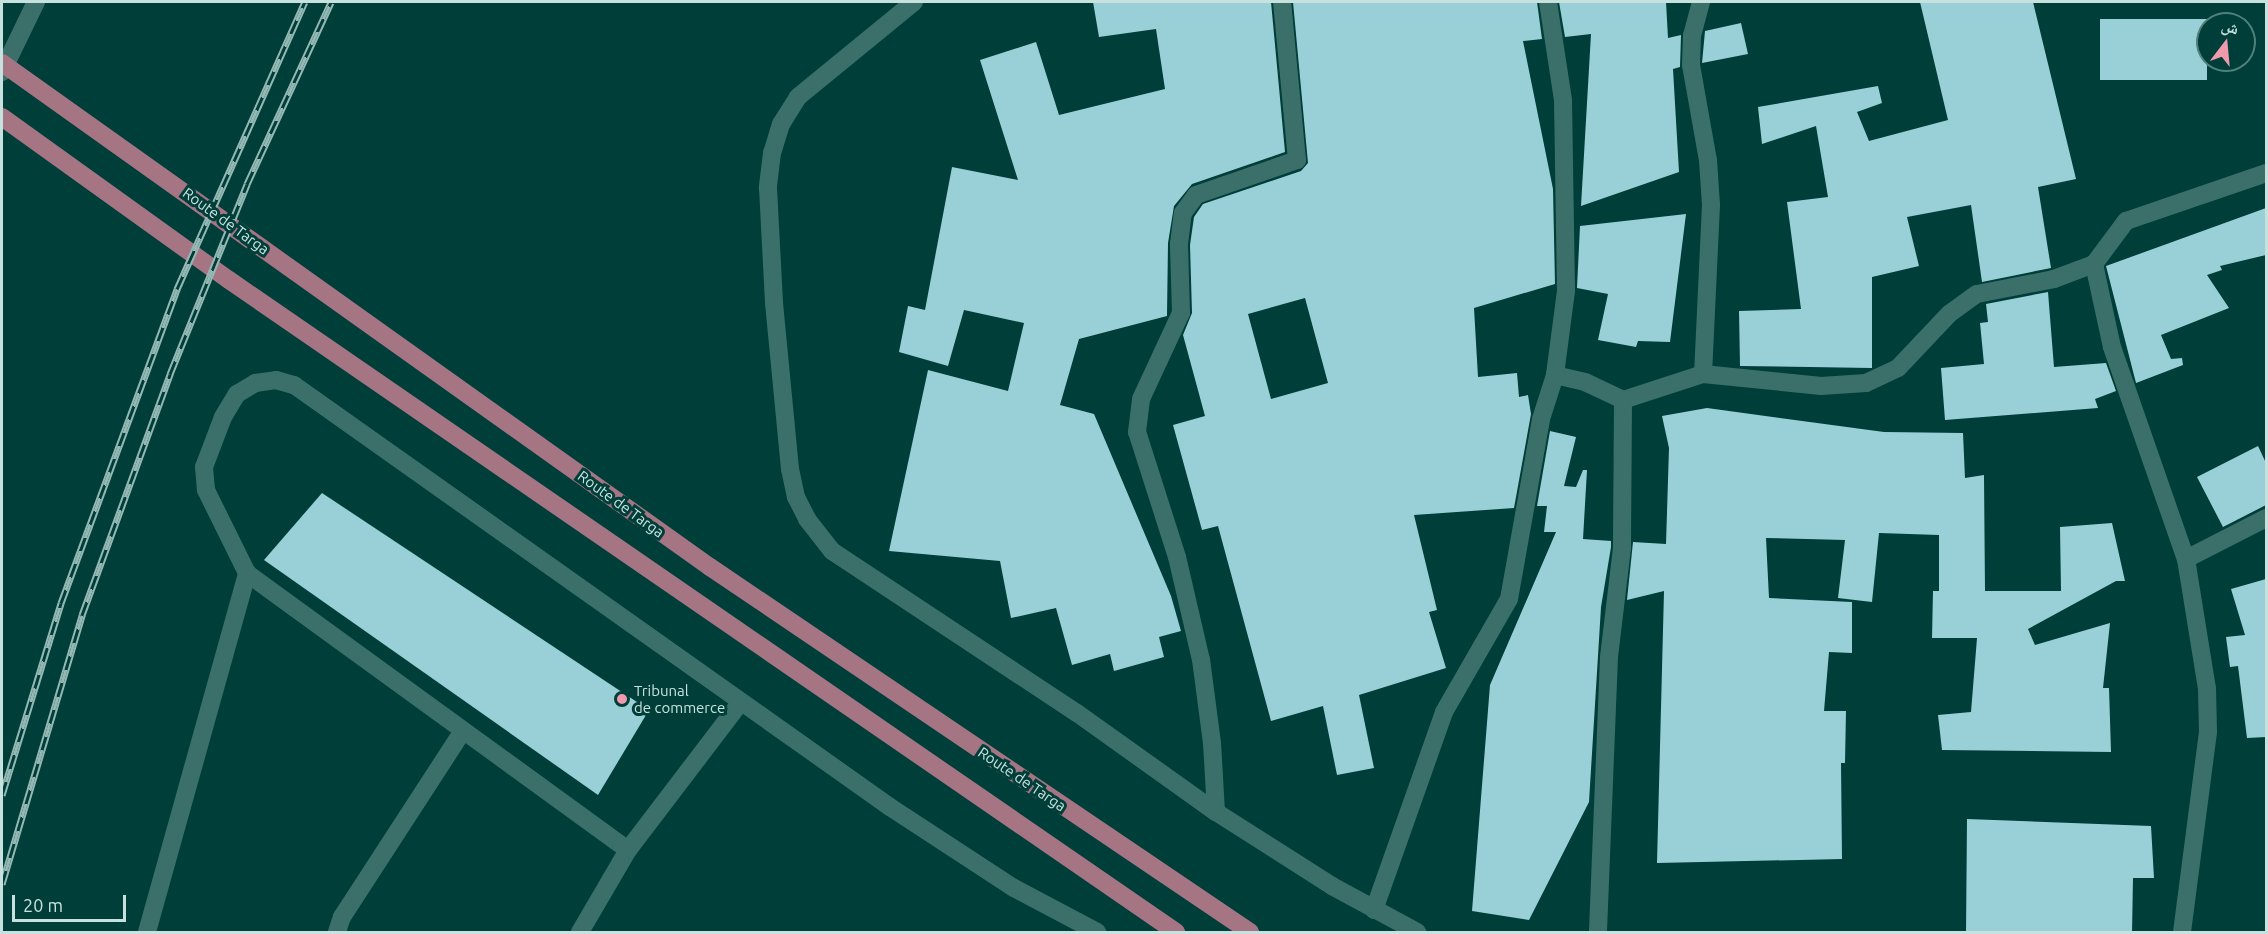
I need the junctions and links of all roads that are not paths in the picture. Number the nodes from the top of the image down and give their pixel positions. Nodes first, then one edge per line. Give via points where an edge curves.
1 (36, 2) edge
2 (914, 2) edge
3 (1282, 2) edge
4 (1548, 2) edge
5 (1701, 2) edge
6 (2, 63) edge
7 (2, 72) edge
8 (2, 117) edge
9 (2266, 173) edge
10 (2094, 264) junction
11 (1703, 374) junction
12 (1555, 375) junction
13 (1623, 400) junction
14 (2266, 518) edge
15 (2186, 559) junction
16 (248, 573) junction
17 (741, 703) junction
18 (462, 732) junction
19 (1216, 812) junction
20 (628, 850) junction
21 (1374, 910) junction
22 (147, 933) edge
23 (337, 933) edge
24 (580, 933) edge
25 (1097, 933) edge
26 (1176, 933) edge
27 (1250, 933) edge
28 (1417, 933) edge
29 (1598, 933) edge
30 (2182, 933) edge

1 - 7 street
2 - 19 street via 798,97 781,124 772,153 768,188 774,303 796,497 818,537 832,552 1077,713
3 - 19 street via 1297,160 1196,195 1183,213 1179,244 1181,313 1141,399 1137,432 1177,557 1201,660
4 - 12 street via 1563,100 1566,291
5 - 11 street via 1692,35 1691,65 1708,160 1711,206
6 - 27 main road, Route de Targa via 710,567
8 - 26 main road via 238,287
9 - 10 street via 2126,221
10 - 11 street via 2054,279 1977,294 1949,314 1898,368 1866,383 1821,386
10 - 15 street via 2112,348
11 - 13 street
12 - 13 street via 1585,382
12 - 21 street via 1541,419 1509,599 1444,712
13 - 29 street via 1622,548 1609,657
14 - 15 street
15 - 30 street via 2206,679 2208,732
16 - 17 street via 206,490 204,467 223,417 237,394 255,383 276,380 307,394
16 - 18 street
16 - 22 street
17 - 20 street
17 - 25 street via 1004,882
18 - 20 street
18 - 23 street via 342,917
19 - 21 street
20 - 24 street
21 - 28 street

